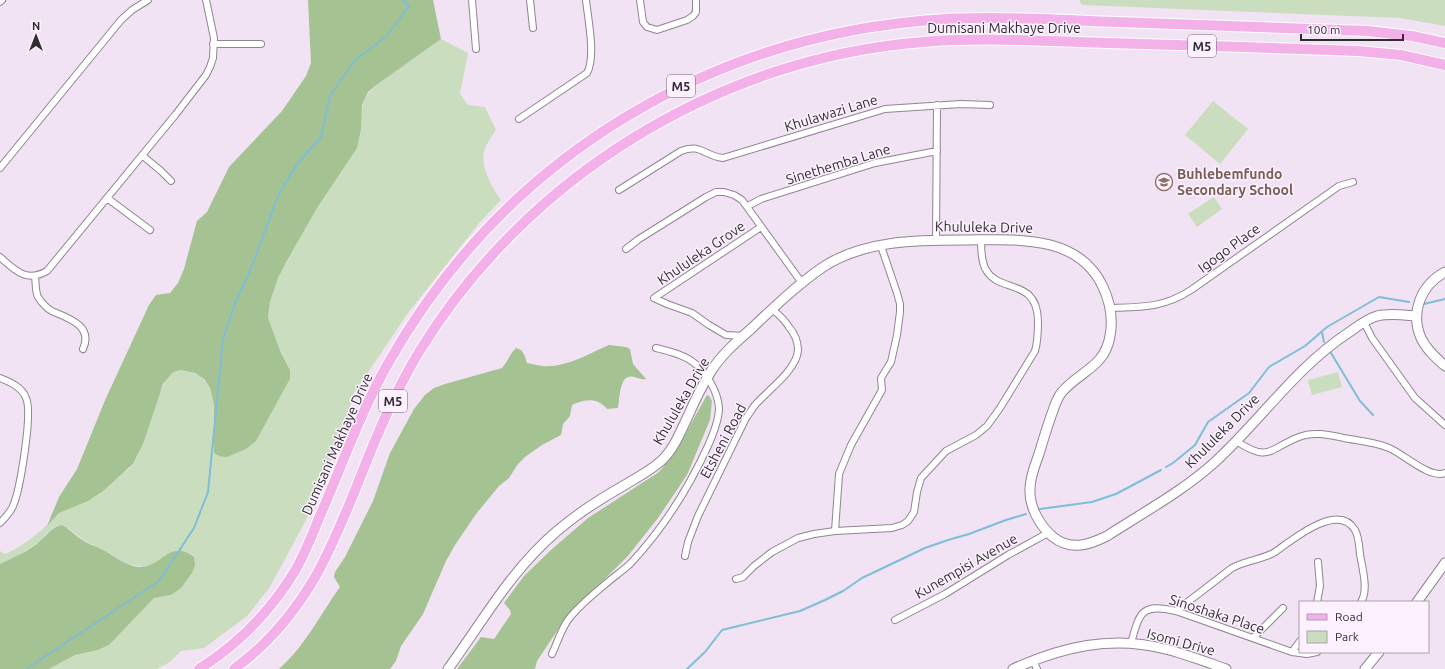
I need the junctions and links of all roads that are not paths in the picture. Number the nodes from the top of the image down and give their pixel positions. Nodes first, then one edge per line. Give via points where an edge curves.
1 (148, 0) edge
2 (206, 0) edge
3 (472, 0) edge
4 (530, 0) edge
5 (586, 0) edge
6 (640, 0) edge
7 (696, 0) edge
8 (533, 28) dead end
9 (1445, 43) edge
10 (213, 44) junction
11 (261, 44) dead end
12 (476, 49) dead end
13 (1445, 65) edge
14 (938, 105) junction
15 (990, 105) dead end
16 (519, 119) dead end
17 (937, 151) junction
18 (143, 156) junction
19 (0, 168) edge
20 (171, 181) dead end
21 (1353, 182) dead end
22 (619, 190) dead end
23 (107, 198) junction
24 (748, 206) junction
25 (761, 227) junction
26 (150, 230) dead end
27 (936, 240) junction
28 (981, 240) junction
29 (881, 246) junction
30 (626, 249) dead end
31 (0, 257) edge
32 (1445, 272) edge
33 (35, 276) junction
34 (802, 283) junction
35 (1110, 308) junction
36 (772, 309) junction
37 (1416, 316) junction
38 (1364, 322) junction
39 (744, 336) junction
40 (656, 348) dead end
41 (83, 349) dead end
42 (1445, 366) edge
43 (0, 378) edge
44 (707, 378) junction
45 (1445, 425) edge
46 (1236, 441) junction
47 (1445, 473) edge
48 (0, 523) edge
49 (835, 531) junction
50 (1048, 533) junction
51 (685, 556) dead end
52 (1318, 562) dead end
53 (1445, 563) edge
54 (736, 579) dead end
55 (1362, 600) edge
56 (1317, 601) edge
57 (1418, 601) edge
58 (1283, 608) dead end
59 (1176, 611) junction
60 (895, 620) dead end
61 (1253, 638) junction
62 (1299, 642) edge
63 (1131, 643) junction
64 (1292, 652) junction
65 (1299, 653) edge
66 (1300, 653) edge
67 (1312, 653) edge
68 (1378, 653) edge
69 (552, 654) dead end
70 (1033, 660) junction
71 (199, 669) edge
72 (234, 669) edge
73 (448, 669) edge
74 (1013, 669) edge
75 (1037, 669) edge
76 (1226, 669) edge
77 (1365, 669) edge

1 - 19 street via 121,20
2 - 10 street via 213,31
3 - 12 street
4 - 8 street
5 - 16 street via 591,56 587,73
6 - 7 street via 643,22 657,30 693,16 696,12
9 - 71 main road, Dumisani Makhaye Drive / M5 via 1367,31 1038,19 948,19 869,28 802,42 721,68 666,93 597,135 554,168 501,215 434,291 376,385 311,539 291,576 248,631
10 - 11 street
10 - 18 street via 212,58 206,75
13 - 72 main road, Dumisani Makhaye Drive / M5 via 1358,51 984,39 921,42 867,49 798,65 754,79 693,104 641,132 595,163 508,237 470,280 409,369 387,412 336,536 316,577 281,626
14 - 15 street, Khulawazi Lane
14 - 17 street
14 - 22 street, Khulawazi Lane via 876,111 729,157 717,158 700,148 688,148
17 - 24 street, Sinethemba Lane via 875,163 761,199
17 - 27 street
18 - 20 street
18 - 23 street
21 - 35 street, Igogo Place via 1338,186 1174,300 1156,305
23 - 26 street
23 - 33 street via 49,269
24 - 25 street
24 - 30 street via 734,195 716,192
25 - 34 street
25 - 39 street, Khululeka Grove via 654,298 688,311 726,335
27 - 28 street, Khululeka Drive
27 - 29 street, Khululeka Drive
28 - 35 street, Khululeka Drive via 1032,240 1066,251 1093,271 1106,294
28 - 49 street via 985,269 995,278 1028,294 1035,302 1038,316 1036,352 987,426 946,451 921,478 914,512 908,521 892,528
29 - 34 street, Khululeka Drive via 844,256
29 - 49 street via 900,304 897,335 891,362 881,378 882,390 851,445 839,474
31 - 33 street via 22,274
32 - 37 street via 1424,291 1418,303
33 - 41 street via 37,295 40,299 52,312 64,316 84,330 86,337
34 - 36 street, Khululeka Drive
35 - 50 street, Khululeka Drive via 1110,336 1103,356 1060,394 1033,471 1030,489 1032,504 1036,516
36 - 39 street, Khululeka Drive
36 - 51 street, Etsheni Road via 789,326 797,342 796,358 773,389 746,418 698,516
37 - 38 street, Khululeka Drive via 1377,316
37 - 42 street via 1424,343
38 - 45 street via 1372,338 1415,398
38 - 46 street, Khululeka Drive via 1310,362
39 - 44 street, Khululeka Drive
40 - 44 street via 694,362
43 - 48 street via 22,390 29,407 18,490 12,507
44 - 69 street via 715,393 719,409 711,439 686,489 649,543 564,624
44 - 73 street, Khululeka Drive via 678,438 662,461 584,510 535,552 494,601
46 - 47 street via 1264,454 1300,436 1336,436 1378,444 1430,472 1440,475
46 - 50 street, Khululeka Drive via 1190,482 1107,536 1080,546 1070,545
49 - 54 street via 798,538 783,545 743,577
50 - 60 street, Kunempisi Avenue via 945,594
52 - 56 street via 1320,586
53 - 57 street
55 - 59 street via 1363,574 1356,534 1345,522 1330,520 1304,531 1260,559 1232,568
58 - 61 street
59 - 61 street, Sinoshaka Place
59 - 63 street, Sinoshaka Place via 1157,607 1142,613
61 - 64 street, Sinoshaka Place
62 - 64 street
63 - 70 street, Isomi Drive via 1081,646 1053,652
63 - 76 street, Isomi Drive via 1164,648
64 - 65 street, Sinoshaka Place
66 - 67 street, Sinoshaka Place
68 - 77 street
70 - 74 street, Isomi Drive
70 - 75 street

